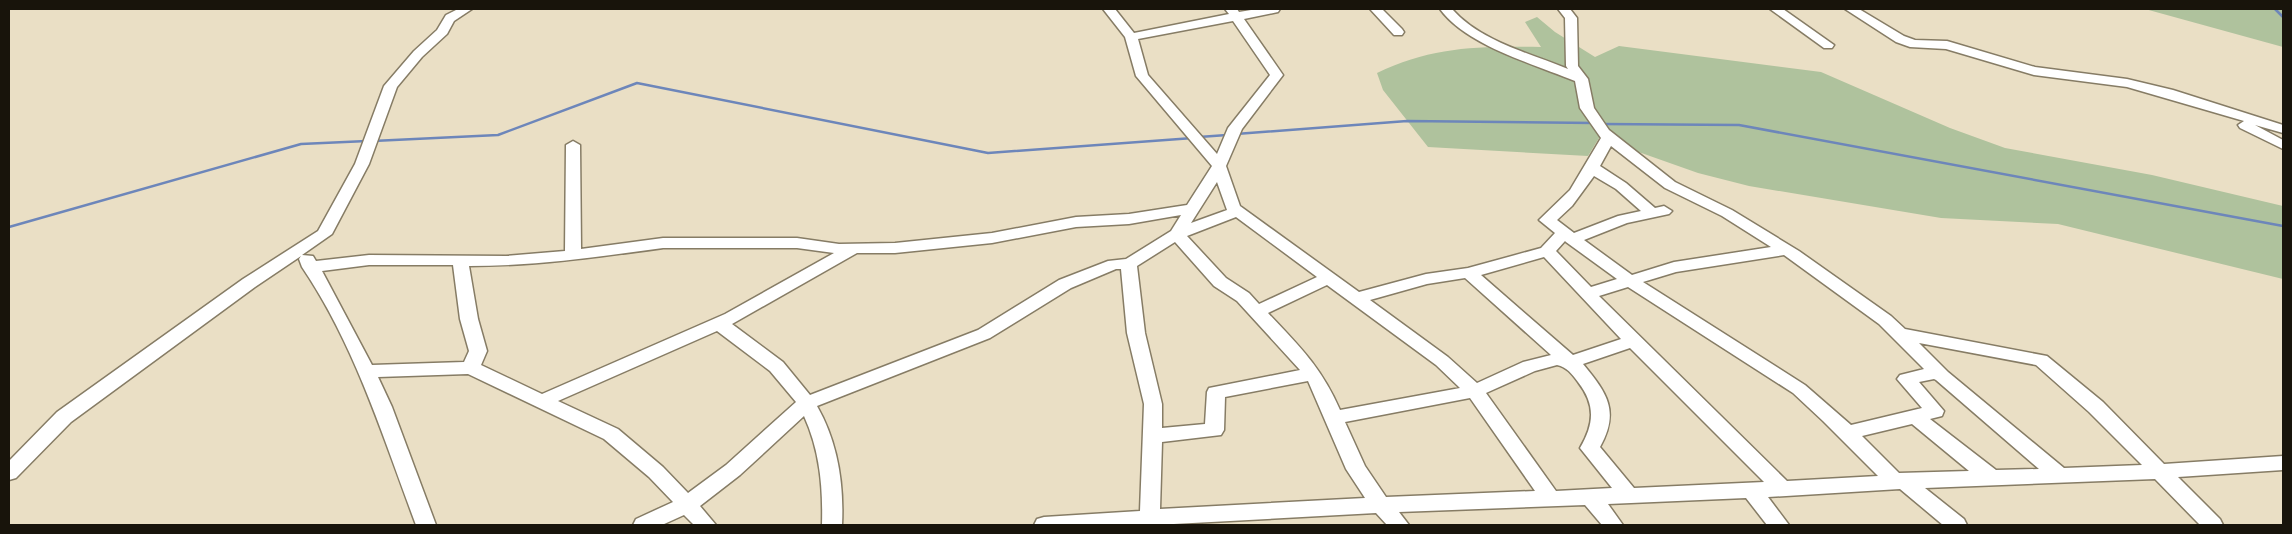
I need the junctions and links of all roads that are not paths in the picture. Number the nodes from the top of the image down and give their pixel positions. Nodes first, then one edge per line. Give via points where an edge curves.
1 (466, 9) edge
2 (1109, 9) edge
3 (1274, 9) edge
4 (1376, 9) edge
5 (1446, 9) edge
6 (1776, 9) edge
7 (1851, 9) edge
8 (1233, 12) edge
9 (1571, 12) edge
10 (1398, 32) dead end
11 (1131, 38) junction
12 (1828, 45) dead end
13 (1581, 79) junction
14 (2205, 104) junction
15 (2283, 129) edge
16 (1608, 138) junction
17 (2283, 145) edge
18 (573, 146) dead end
19 (1219, 166) junction
20 (1592, 168) junction
21 (1192, 209) junction
22 (1238, 211) junction
23 (1177, 234) junction
24 (1568, 236) junction
25 (301, 249) junction
26 (853, 249) junction
27 (1785, 250) junction
28 (1547, 251) junction
29 (573, 255) junction
30 (460, 261) junction
31 (1130, 264) junction
32 (310, 267) junction
33 (1469, 273) junction
34 (1329, 278) junction
35 (1630, 280) junction
36 (1587, 294) junction
37 (1358, 298) junction
38 (1257, 312) junction
39 (718, 323) junction
40 (1900, 334) junction
41 (1633, 341) junction
42 (1570, 362) junction
43 (471, 368) junction
44 (366, 371) junction
45 (1937, 372) junction
46 (1312, 374) junction
47 (1474, 391) junction
48 (540, 402) junction
49 (805, 404) junction
50 (1915, 417) junction
51 (1334, 418) junction
52 (1846, 433) junction
53 (1152, 436) junction
54 (2283, 463) edge
55 (2156, 471) junction
56 (9, 473) edge
57 (2059, 475) junction
58 (1991, 477) junction
59 (1904, 481) junction
60 (1782, 488) junction
61 (1751, 490) junction
62 (1628, 495) junction
63 (1590, 496) junction
64 (1550, 498) junction
65 (688, 504) junction
66 (1380, 504) junction
67 (1150, 519) junction
68 (1104, 524) edge
69 (426, 525) edge
70 (643, 525) edge
71 (706, 525) edge
72 (832, 525) edge
73 (1044, 525) edge
74 (1399, 525) edge
75 (1613, 525) edge
76 (1779, 525) edge
77 (1957, 525) edge
78 (2213, 525) edge

1 - 25 street via 450,18 391,86 362,164 324,234
2 - 11 street
3 - 8 street
4 - 10 street
5 - 13 street via 1459,24 1484,39
6 - 12 street
7 - 14 street via 1914,44 1946,45 2034,71 2127,83
8 - 11 street
8 - 19 street via 1277,75 1235,128
9 - 13 street via 1572,66
11 - 19 street via 1142,76
13 - 16 street via 1588,108
14 - 15 street
14 - 17 street
16 - 20 street
16 - 27 street via 1670,185 1727,213
18 - 29 street
19 - 21 street
19 - 22 street via 1233,208
20 - 24 street via 1560,212 1547,220
20 - 24 street via 1658,212
21 - 23 street
21 - 26 street via 1129,219 1076,222 992,238
22 - 23 street
22 - 34 street
23 - 31 street
23 - 38 street via 1220,282 1243,297
24 - 28 street
24 - 35 street
25 - 32 street
25 - 56 street via 248,282 64,417
26 - 29 street via 797,243 663,243
26 - 39 street
27 - 35 street via 1674,267
27 - 40 street
28 - 33 street
28 - 36 street
29 - 30 street
30 - 32 street via 370,260
30 - 43 street via 469,319 478,351
31 - 49 street via 1114,264 1065,284 997,328
31 - 53 street via 1136,333 1153,404
32 - 44 street
33 - 37 street via 1426,279
33 - 42 street
34 - 37 street
34 - 38 street
35 - 36 street
35 - 52 street via 1799,389
36 - 41 street
37 - 47 street via 1442,361
38 - 46 street
39 - 48 street
39 - 49 street via 760,353 793,384
40 - 45 street
40 - 55 street via 2041,360 2096,407
41 - 42 street
41 - 60 street
42 - 47 street via 1557,359 1529,366
42 - 62 street via 1590,384 1604,413 1600,433 1590,448
43 - 44 street
43 - 48 street
44 - 69 street via 383,407
45 - 50 street via 1906,379 1935,411
45 - 57 street
46 - 51 street via 1319,382
46 - 53 street via 1216,392 1214,430
47 - 51 street
47 - 64 street
48 - 65 street via 611,434
49 - 65 street via 733,470
49 - 72 street via 827,450 833,488
50 - 52 street
50 - 58 street
51 - 66 street via 1356,468
52 - 59 street via 1893,479
53 - 67 street
54 - 55 street
55 - 57 street
55 - 78 street
57 - 58 street
58 - 59 street
59 - 60 street
59 - 77 street
60 - 61 street
61 - 62 street
61 - 76 street
62 - 63 street
63 - 64 street
63 - 75 street
64 - 66 street
65 - 70 street
65 - 71 street
66 - 67 street
66 - 74 street
67 - 68 street
68 - 73 street

